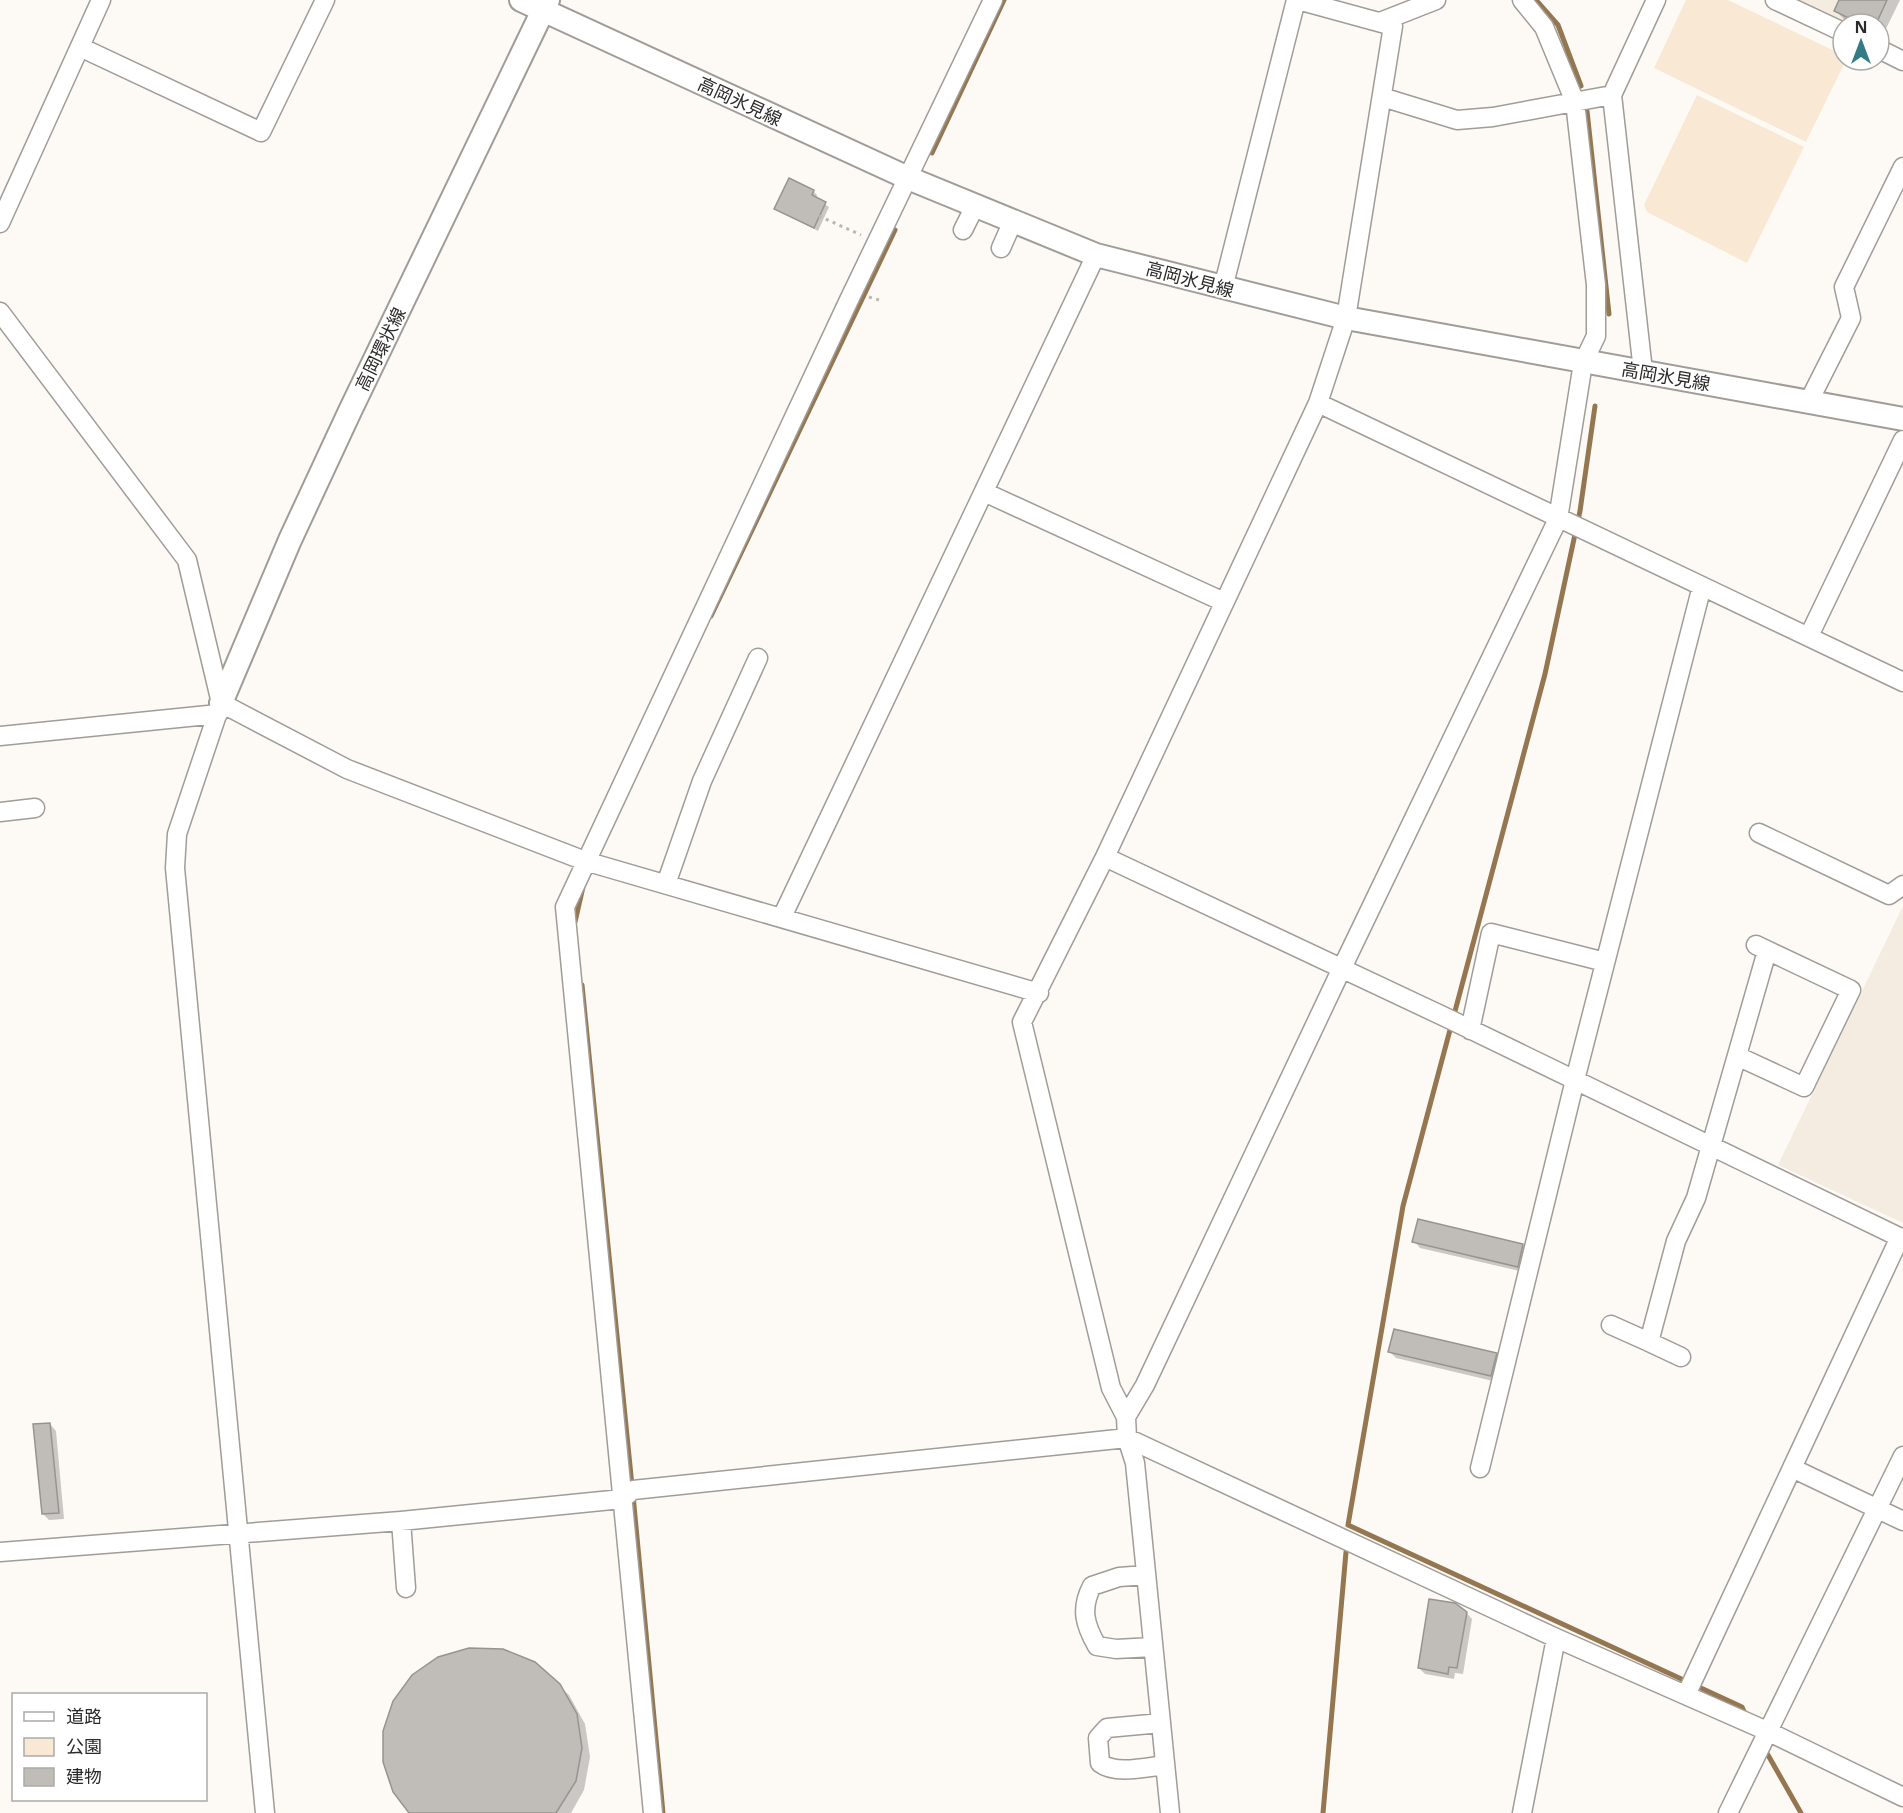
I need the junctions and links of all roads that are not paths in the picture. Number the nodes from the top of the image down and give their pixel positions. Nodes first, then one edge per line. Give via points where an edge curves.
1 (101, 0) edge
2 (325, 0) edge
3 (521, 0) edge
4 (993, 0) edge
5 (1297, 0) edge
6 (1436, 0) edge
7 (1522, 0) edge
8 (1656, 0) edge
9 (1775, 0) edge
10 (546, 5) edge
11 (1805, 6) edge
12 (1380, 22) junction
13 (1831, 24) edge
14 (80, 47) junction
15 (1612, 95) junction
16 (1382, 97) junction
17 (1575, 102) junction
18 (1903, 167) edge
19 (908, 178) junction
20 (975, 206) junction
21 (1013, 221) junction
22 (0, 223) edge
23 (963, 231) dead end
24 (1000, 248) dead end
25 (1096, 255) junction
26 (1222, 288) junction
27 (0, 312) edge
28 (1346, 318) junction
29 (1582, 363) junction
30 (1643, 371) junction
31 (1809, 401) junction
32 (1318, 403) junction
33 (1903, 419) edge
34 (1903, 440) edge
35 (984, 492) junction
36 (1564, 522) junction
37 (1702, 586) junction
38 (1224, 602) junction
39 (1809, 636) junction
40 (758, 658) dead end
41 (1903, 682) edge
42 (220, 709) junction
43 (0, 736) edge
44 (35, 808) dead end
45 (0, 812) edge
46 (1759, 833) dead end
47 (1105, 857) junction
48 (587, 861) junction
49 (666, 884) junction
50 (1903, 885) edge
51 (782, 917) junction
52 (1605, 962) junction
53 (1342, 968) junction
54 (1039, 993) junction
55 (1468, 1028) junction
56 (1737, 1056) junction
57 (1575, 1080) junction
58 (1711, 1144) junction
59 (1902, 1238) edge
60 (1611, 1325) dead end
61 (1649, 1342) junction
62 (1681, 1357) dead end
63 (1126, 1417) junction
64 (1127, 1438) junction
65 (1903, 1456) edge
66 (1480, 1468) dead end
67 (1792, 1468) junction
68 (628, 1494) junction
69 (1878, 1509) junction
70 (401, 1521) junction
71 (1903, 1521) edge
72 (239, 1532) junction
73 (0, 1552) edge
74 (1146, 1575) junction
75 (406, 1588) dead end
76 (1556, 1638) junction
77 (1153, 1647) junction
78 (1686, 1695) junction
79 (1161, 1722) junction
80 (1767, 1731) junction
81 (1165, 1765) junction
82 (1903, 1797) edge
83 (265, 1813) edge
84 (653, 1813) edge
85 (1170, 1813) edge
86 (1522, 1813) edge
87 (1728, 1813) edge

1 - 14 street
2 - 14 street via 261,132
3 - 10 main road, 高岡氷見線
4 - 19 street
5 - 12 street
5 - 26 street
6 - 12 street
7 - 17 street via 1544,27
8 - 15 street
9 - 11 street
10 - 19 main road, 高岡氷見線
10 - 42 main road, 高岡環状線 via 290,540
11 - 13 street
12 - 16 street via 1393,26
14 - 22 street
15 - 17 street
15 - 30 street
16 - 17 street via 1457,120
16 - 28 street
17 - 29 street via 1597,319 1596,336
18 - 31 street via 1844,287 1851,318
19 - 20 main road, 高岡氷見線
19 - 48 street via 859,270
20 - 21 main road, 高岡氷見線
20 - 23 street
21 - 24 street
21 - 25 main road, 高岡氷見線
25 - 26 main road, 高岡氷見線
25 - 35 street
26 - 28 main road, 高岡氷見線
27 - 42 street via 187,560
28 - 29 main road, 高岡氷見線
28 - 32 street
29 - 30 main road, 高岡氷見線
29 - 36 street
30 - 31 main road, 高岡氷見線
31 - 33 main road, 高岡氷見線
32 - 36 street
32 - 38 street
34 - 39 street
35 - 38 street
35 - 51 street
36 - 37 street
36 - 53 street
37 - 39 street
37 - 52 street
38 - 47 street
39 - 41 street
40 - 49 street via 702,781
42 - 43 street
42 - 48 street via 347,769
42 - 72 street via 177,834 175,868
44 - 45 street
46 - 50 street via 1889,895
47 - 53 street
47 - 54 street
48 - 49 street
48 - 68 street via 565,907
49 - 51 street
51 - 54 street
52 - 55 street via 1491,933
52 - 57 street
53 - 55 street
53 - 63 street via 1145,1385
54 - 63 street via 1022,1022 1111,1388
55 - 57 street
56 - 56 street via 1761,948 1851,990 1804,1087
56 - 58 street
57 - 58 street
57 - 66 street
58 - 59 street
58 - 61 street via 1696,1198 1676,1241
59 - 67 street
60 - 61 street
61 - 62 street
63 - 64 street
64 - 68 street via 657,1487
64 - 74 street via 1135,1463
64 - 76 street
65 - 69 street
67 - 69 street
67 - 78 street
68 - 70 street
68 - 84 street
69 - 71 street
69 - 80 street
70 - 72 street
70 - 75 street
72 - 73 street
72 - 83 street
74 - 77 street
74 - 77 street via 1119,1577 1092,1586 1083,1609 1088,1631 1097,1646
76 - 78 street
76 - 86 street
77 - 79 street
78 - 80 street
79 - 81 street
79 - 81 street via 1107,1728 1098,1738 1099,1755 1106,1768
80 - 82 street
80 - 87 street
81 - 85 street

